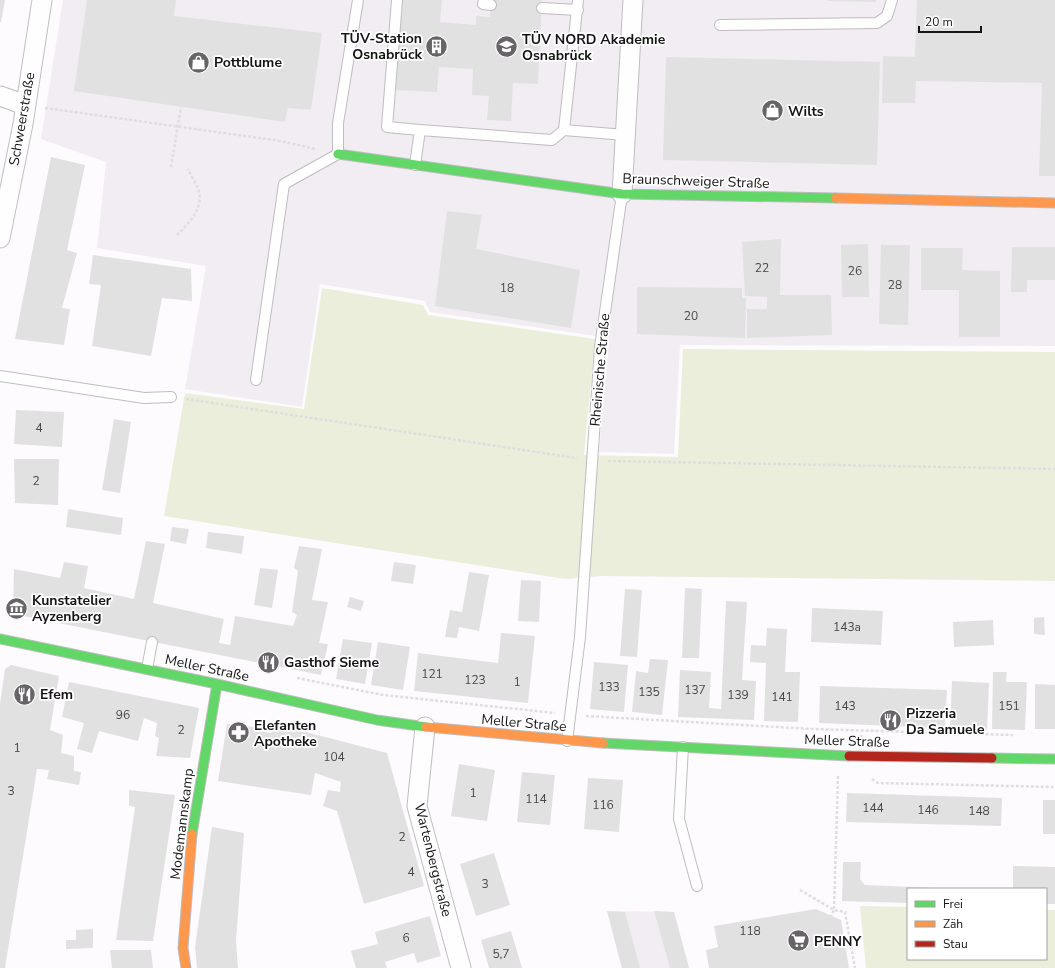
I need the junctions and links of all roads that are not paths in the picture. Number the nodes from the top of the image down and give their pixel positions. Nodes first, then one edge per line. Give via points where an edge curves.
1 (42, 0) edge
2 (358, 0) edge
3 (397, 0) edge
4 (633, 0) edge
5 (892, 0) edge
6 (578, 5) edge
7 (542, 8) dead end
8 (720, 25) dead end
9 (0, 96) edge
10 (25, 106) junction
11 (420, 130) junction
12 (564, 130) junction
13 (625, 135) junction
14 (338, 154) junction
15 (414, 165) junction
16 (622, 194) junction
17 (1055, 203) edge
18 (0, 238) edge
19 (0, 376) edge
20 (256, 380) dead end
21 (171, 397) road end
22 (0, 639) edge
23 (152, 642) dead end
24 (147, 669) junction
25 (217, 684) junction
26 (425, 727) junction
27 (567, 741) junction
28 (683, 747) junction
29 (1055, 759) edge
30 (697, 886) dead end
31 (186, 968) edge
32 (462, 968) edge

1 - 10 street, Schweerstraße
2 - 14 lane via 338,123
3 - 11 lane via 387,127
4 - 13 street, Rheinische Straße
5 - 8 lane via 887,16 877,23
6 - 7 lane
6 - 12 lane
9 - 10 street
10 - 18 street, Schweerstraße
11 - 12 lane via 552,140
11 - 15 lane
12 - 13 lane
13 - 16 street, Rheinische Straße
14 - 15 street, Braunschweiger Straße
14 - 20 lane via 284,184
15 - 16 street, Braunschweiger Straße
16 - 17 street, Braunschweiger Straße
16 - 27 lane, Rheinische Straße via 600,347 580,637
19 - 21 lane via 144,398
22 - 24 street, Meller Straße
23 - 24 lane
24 - 25 street, Meller Straße
25 - 26 street, Meller Straße via 377,720
25 - 31 street, Modemannskamp via 192,832 183,948
26 - 27 street, Meller Straße
26 - 32 street, Wartenbergstraße via 417,806
27 - 28 street, Meller Straße
28 - 29 street, Meller Straße via 838,756
28 - 30 lane via 679,819

